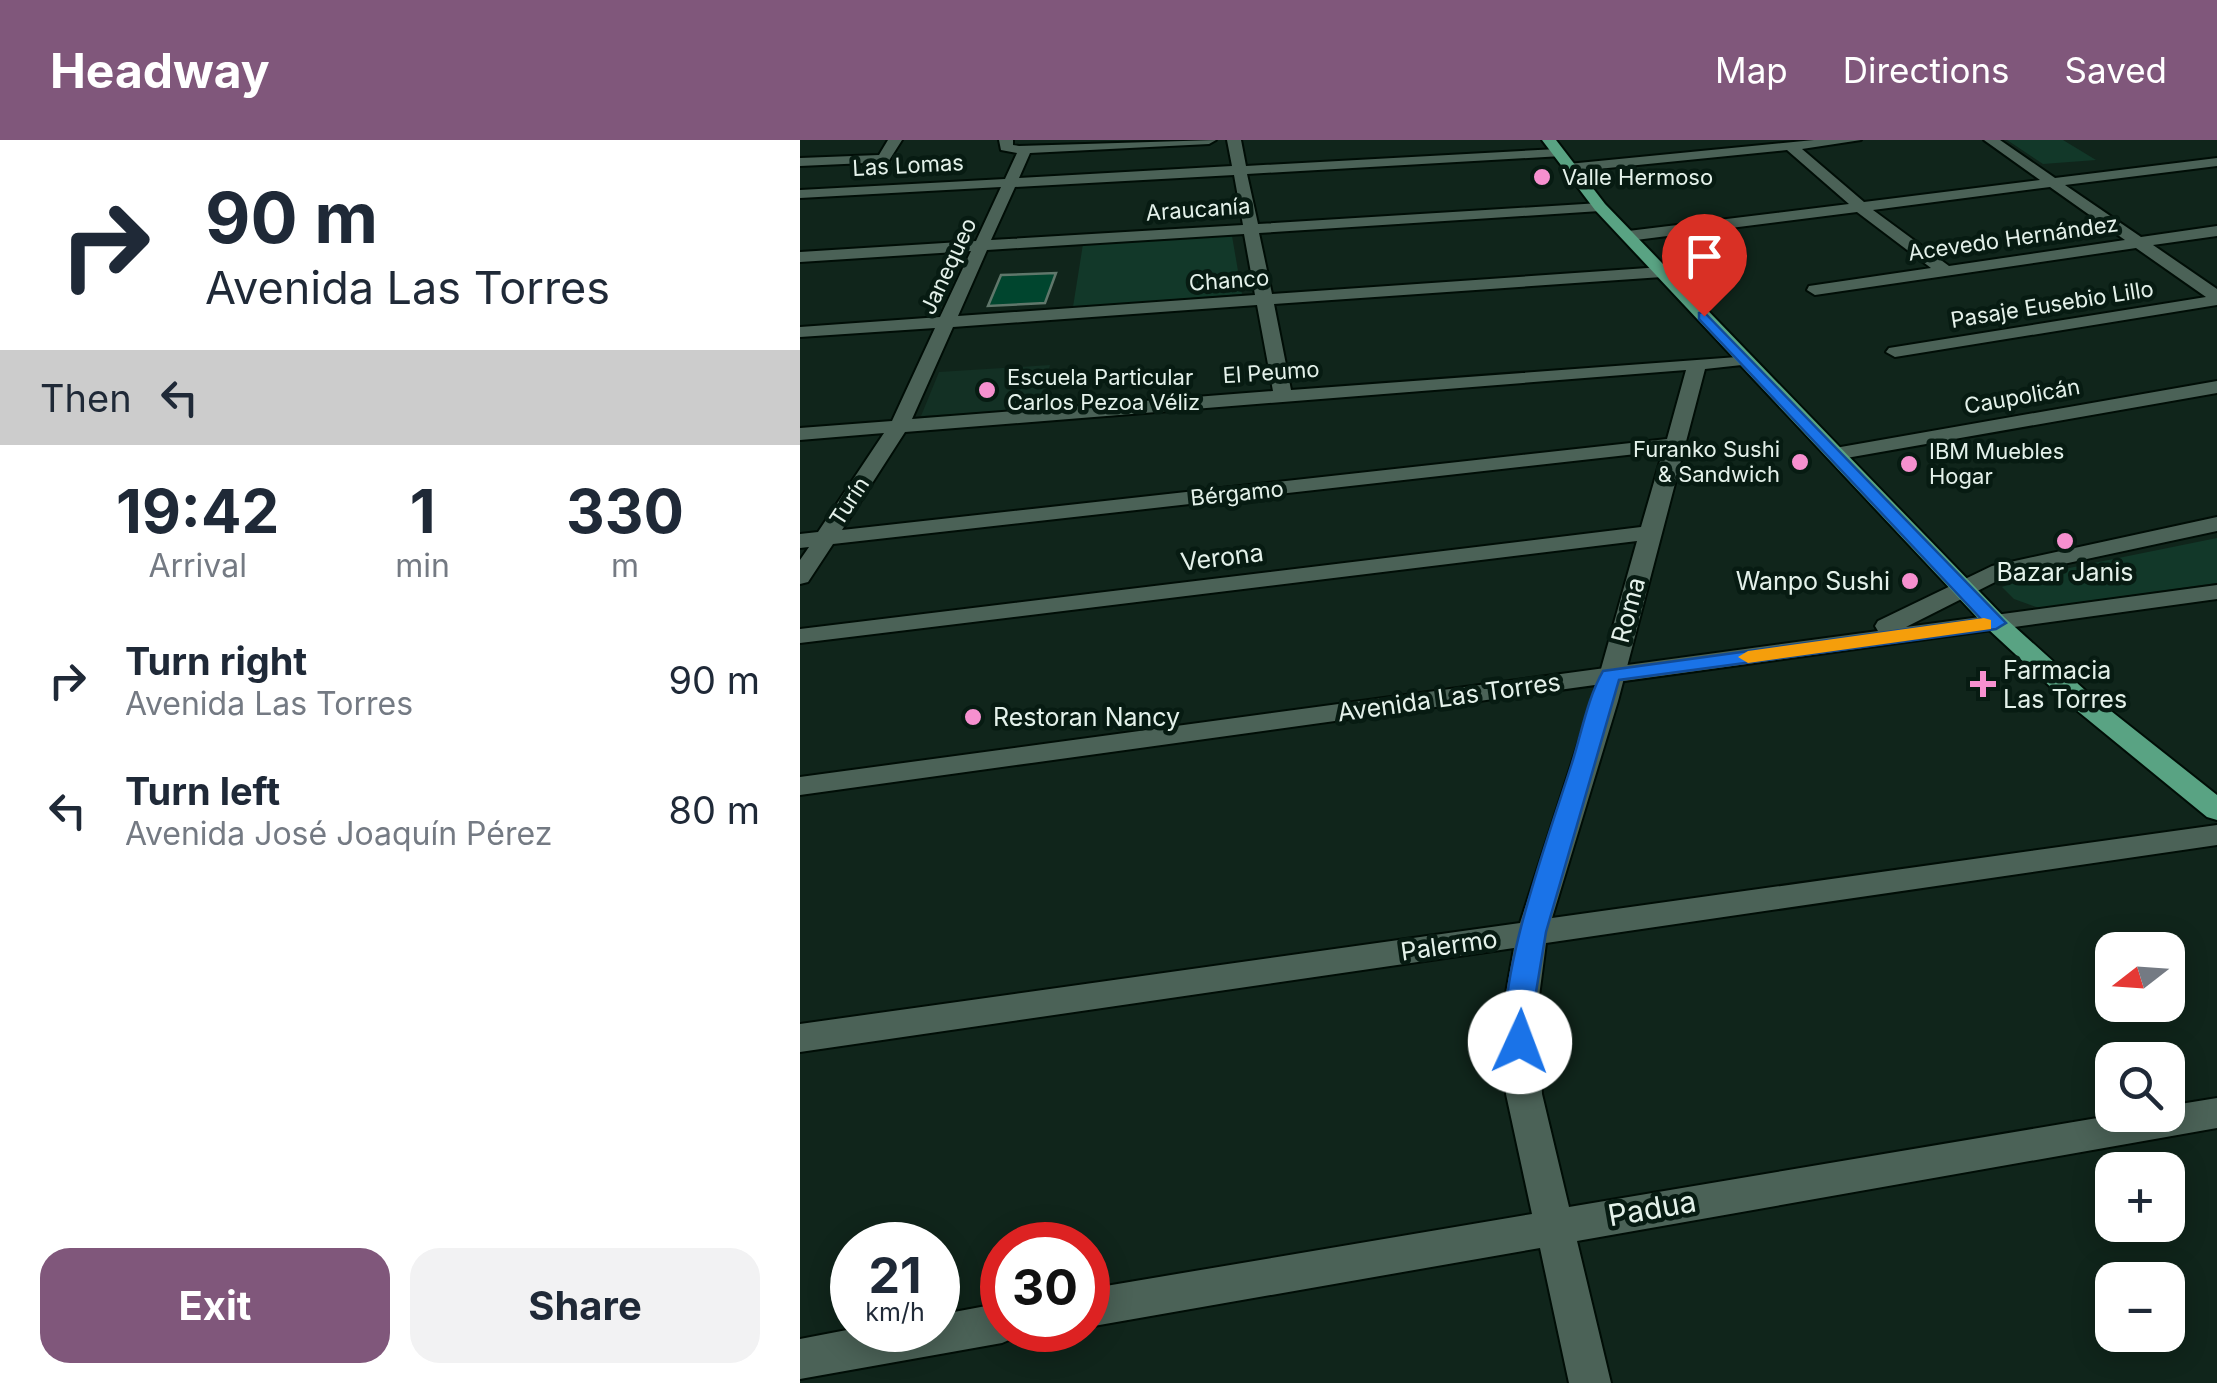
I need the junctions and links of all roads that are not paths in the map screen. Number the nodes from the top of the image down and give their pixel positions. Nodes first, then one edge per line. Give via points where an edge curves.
1 (895, 140) edge
2 (1006, 140) edge
3 (1209, 140) edge
4 (1234, 140) edge
5 (1854, 140) edge
6 (1991, 140) edge
7 (1790, 146) junction
8 (1025, 150) junction
9 (1558, 153) edge
10 (800, 162) edge
11 (2217, 162) edge
12 (1240, 170) junction
13 (1011, 182) junction
14 (2053, 183) junction
15 (800, 194) edge
16 (1600, 207) junction
17 (1861, 207) junction
18 (1251, 228) junction
19 (2217, 232) edge
20 (1628, 236) junction
21 (2139, 243) junction
22 (982, 245) junction
23 (800, 256) edge
24 (1946, 271) junction
25 (1662, 272) junction
26 (1815, 290) dead end
27 (2217, 299) edge
28 (1264, 300) junction
29 (947, 322) junction
30 (800, 332) edge
31 (1895, 352) dead end
32 (1746, 360) junction
33 (1697, 364) junction
34 (2217, 387) edge
35 (1283, 396) junction
36 (899, 426) junction
37 (800, 434) edge
38 (1675, 444) junction
39 (1835, 454) junction
40 (2217, 524) edge
41 (1650, 532) junction
42 (825, 539) junction
43 (800, 542) edge
44 (800, 577) edge
45 (1963, 589) junction
46 (2217, 592) edge
47 (1996, 623) junction
48 (800, 636) edge
49 (1819, 648) junction
50 (1610, 675) junction
51 (800, 786) edge
52 (2217, 810) edge
53 (2217, 834) edge
54 (1532, 932) junction
55 (800, 1038) edge
56 (2217, 1113) edge
57 (1553, 1226) junction
58 (1110, 1304) edge
59 (980, 1328) edge
60 (800, 1360) edge
61 (1590, 1383) edge

1 - 10 street via 883,159
2 - 8 street via 1006,147
3 - 8 street
4 - 12 street
5 - 7 street, Las Lomas
6 - 14 street
7 - 9 street, Las Lomas
7 - 17 street
8 - 13 street, Janequeo
9 - 12 street, Las Lomas
9 - 16 main road
11 - 14 street
12 - 13 street, Las Lomas
12 - 18 street
13 - 15 street, Las Lomas
13 - 22 street, Janequeo
14 - 17 street
14 - 21 street
16 - 18 street, Araucanía
16 - 20 main road
17 - 20 street
17 - 24 street
18 - 22 street, Araucanía
18 - 28 street
19 - 21 street, Acevedo Hernández
20 - 25 main road
21 - 24 street, Acevedo Hernández
21 - 27 street
22 - 23 street, Araucanía
22 - 29 street, Janequeo
24 - 26 street, Acevedo Hernández
25 - 28 street, Chanco
25 - 32 main road
27 - 31 street, Pasaje Eusebio Lillo
28 - 29 street, Chanco
28 - 35 street
29 - 30 street, Chanco
29 - 36 street, Janequeo
32 - 33 street, El Peumo
32 - 39 main road
33 - 35 street, El Peumo
33 - 38 street, Roma
34 - 39 street, Caupolicán
35 - 36 street, El Peumo
36 - 37 street, El Peumo
36 - 42 street, Turín
38 - 41 street, Roma
38 - 42 street, Bérgamo
39 - 45 main road
40 - 45 street via 2015,567
41 - 48 street, Verona
41 - 50 street, Roma
42 - 43 street, Bérgamo
42 - 44 street, Turín
45 - 47 main road
45 - 49 street via 1910,618
46 - 47 street, Avenida Las Torres
47 - 49 street, Avenida Las Torres
47 - 52 main road
49 - 50 street, Avenida Las Torres
50 - 51 street, Avenida Las Torres
50 - 54 street, Roma
53 - 54 street, Palermo
54 - 55 street, Palermo
54 - 57 street, Roma via 1520,1042 1524,1094
56 - 57 street, Padua
57 - 58 street, Padua
57 - 61 street, Roma
59 - 60 street

